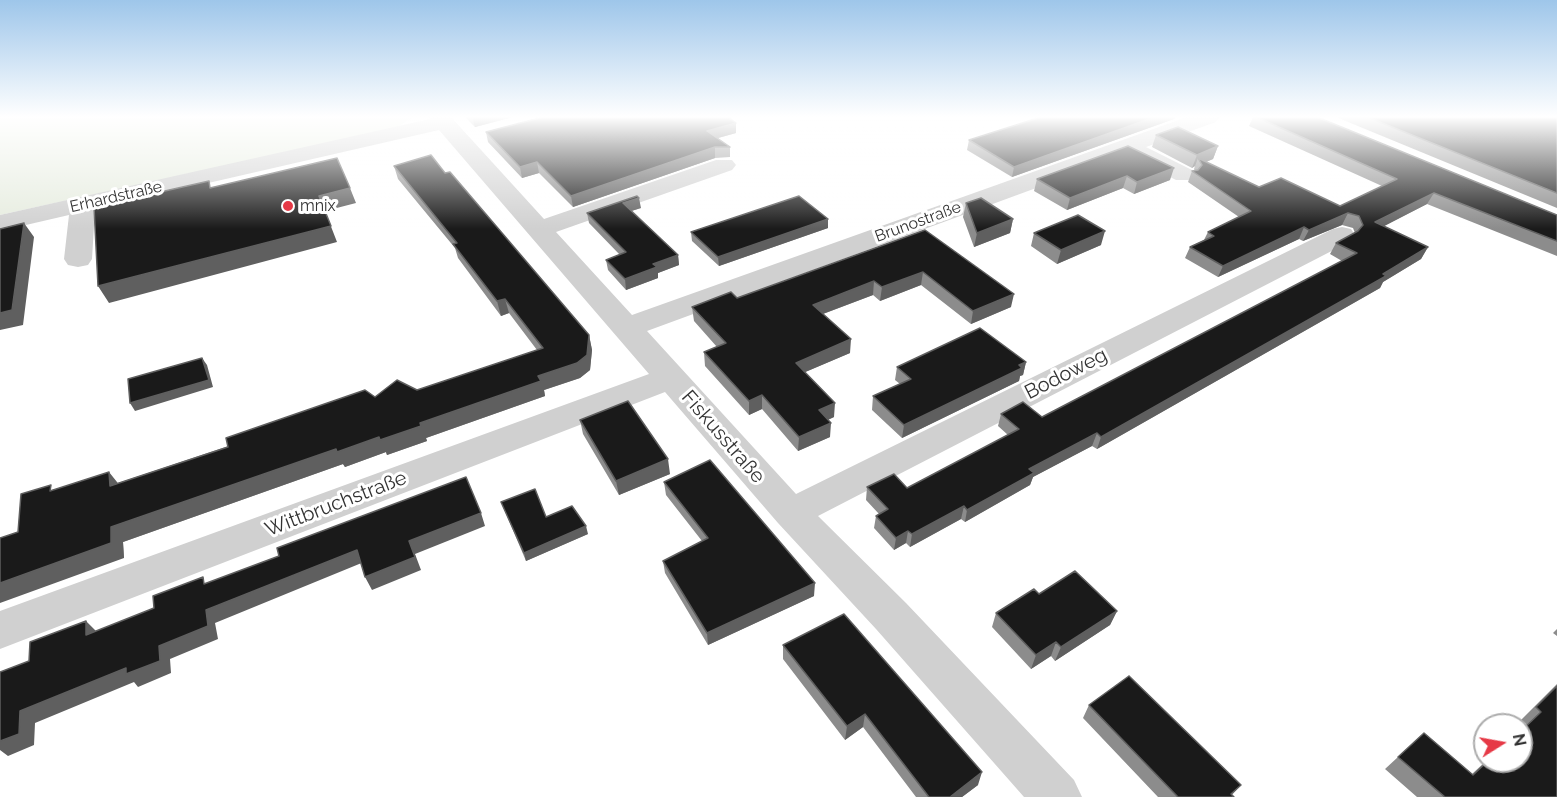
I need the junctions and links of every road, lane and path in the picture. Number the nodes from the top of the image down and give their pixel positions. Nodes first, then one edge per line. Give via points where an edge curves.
1 (331, 154) edge
2 (477, 154) edge
3 (1107, 154) edge
4 (1142, 154) edge
5 (724, 165) dead end
6 (1184, 175) dead end
7 (83, 204) junction
8 (0, 223) edge
9 (540, 229) junction
10 (1342, 235) dead end
11 (78, 259) dead end
12 (628, 327) junction
13 (671, 378) junction
14 (790, 513) junction
15 (0, 630) edge
16 (1057, 797) edge

1 - 7 street, Erhardstraße
2 - 9 street, Fiskusstraße
3 - 12 street, Brunostraße
4 - 6 street
5 - 9 street
7 - 8 street, Erhardstraße
7 - 11 street
9 - 12 street, Fiskusstraße
10 - 14 street, Bodoweg
12 - 13 street, Fiskusstraße
13 - 14 street, Fiskusstraße
13 - 15 street, Wittbruchstraße
14 - 16 street, Fiskusstraße via 891,616

